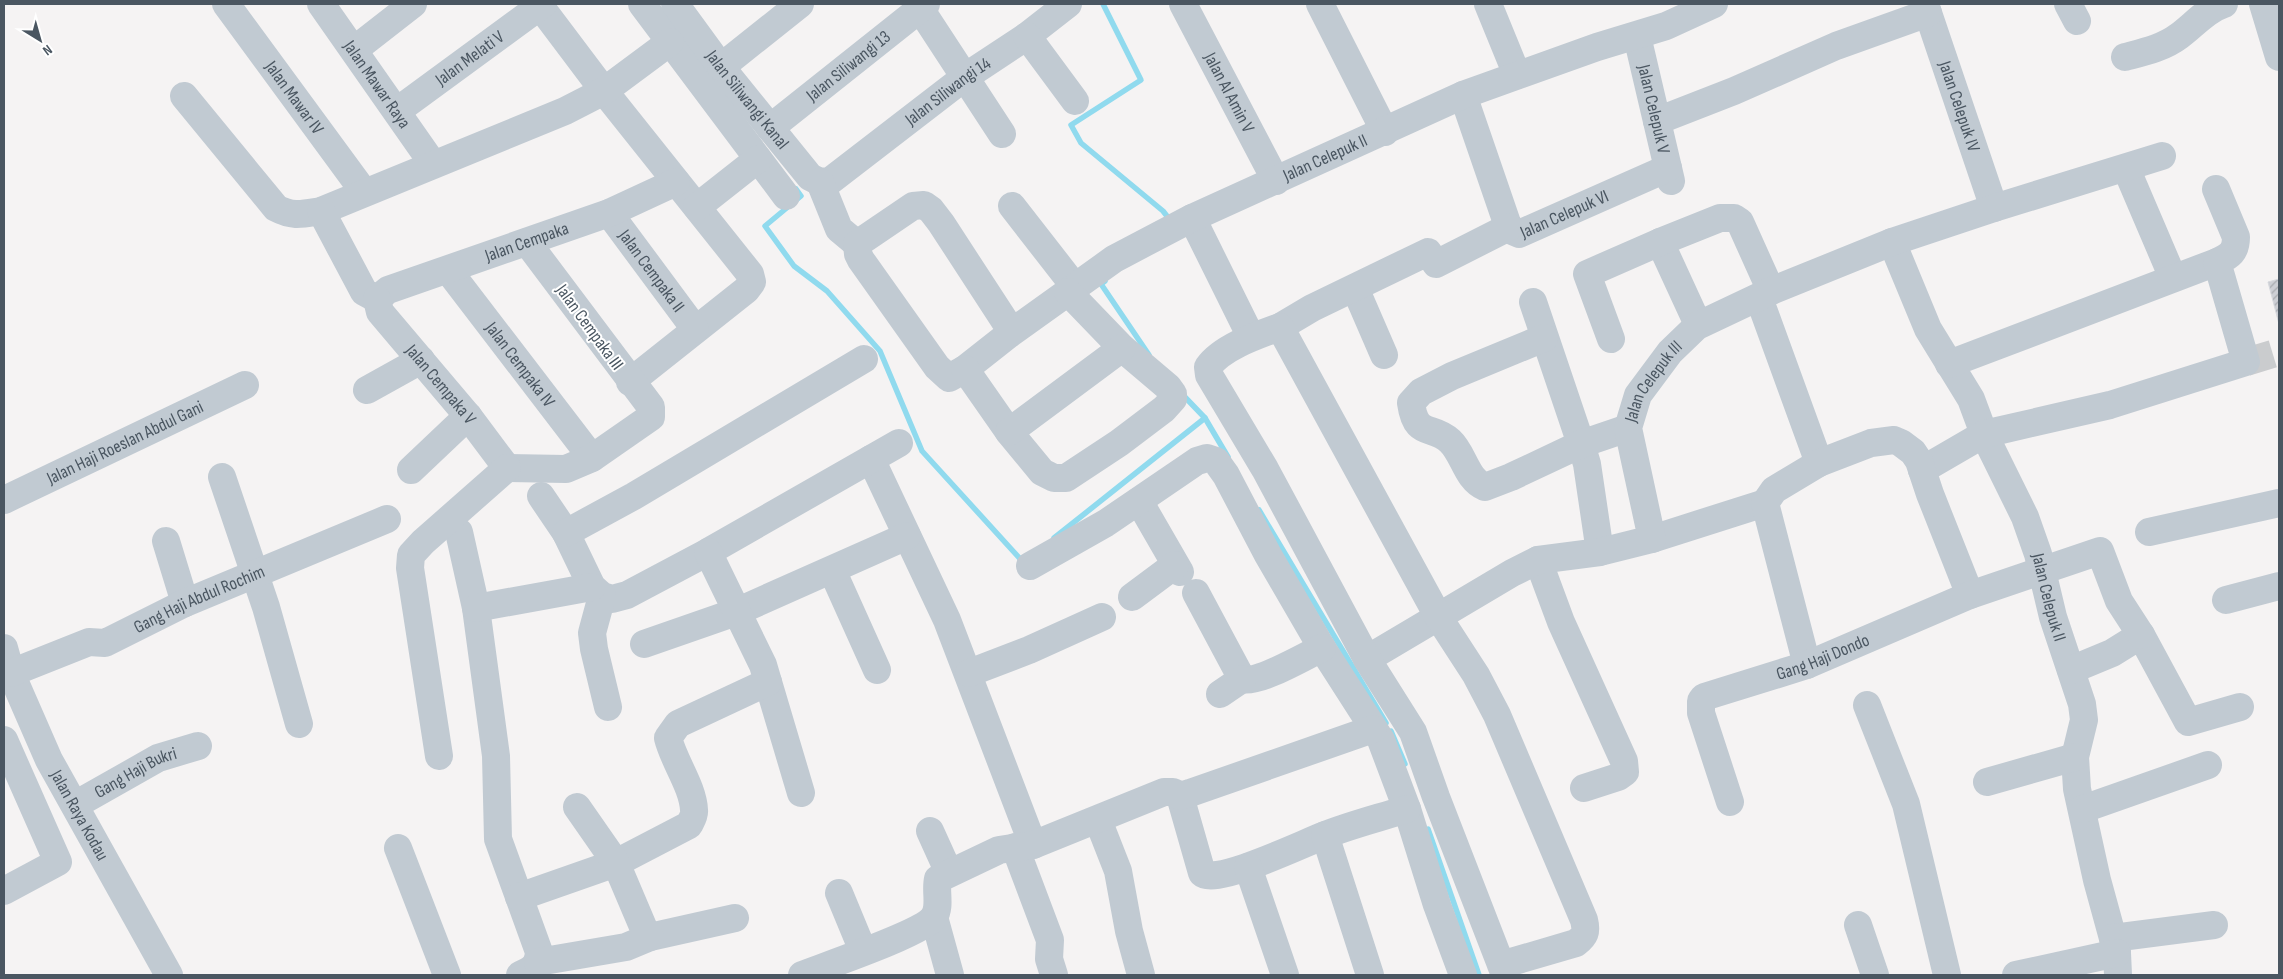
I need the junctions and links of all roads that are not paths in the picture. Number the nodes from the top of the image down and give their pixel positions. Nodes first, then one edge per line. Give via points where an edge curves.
1 (226, 4) edge
2 (321, 4) edge
3 (413, 4) edge
4 (642, 4) edge
5 (675, 4) edge
6 (800, 4) edge
7 (1068, 4) edge
8 (1183, 4) edge
9 (1320, 4) edge
10 (1488, 4) edge
11 (1714, 4) edge
12 (2224, 4) edge
13 (2263, 4) edge
14 (542, 5) edge
15 (921, 5) edge
16 (1926, 8) edge
17 (1027, 36) junction
18 (1637, 36) junction
19 (670, 42) junction
20 (354, 50) junction
21 (2124, 56) dead end
22 (2279, 57) edge
23 (722, 67) junction
24 (1517, 75) junction
25 (965, 77) junction
26 (604, 91) junction
27 (1462, 95) junction
28 (184, 96) dead end
29 (1075, 101) dead end
30 (397, 112) junction
31 (1657, 122) junction
32 (770, 128) junction
33 (1385, 132) junction
34 (1002, 134) dead end
35 (2162, 156) dead end
36 (758, 159) junction
37 (433, 164) junction
38 (2126, 168) junction
39 (1669, 175) joint
40 (1276, 180) junction
41 (676, 182) junction
42 (825, 182) junction
43 (2216, 189) dead end
44 (364, 192) junction
45 (786, 196) dead end
46 (697, 206) junction
47 (1012, 206) dead end
48 (1994, 208) junction
49 (321, 211) junction
50 (609, 213) junction
51 (1189, 219) junction
52 (1509, 227) junction
53 (527, 242) junction
54 (1660, 242) junction
55 (1892, 242) junction
56 (857, 244) junction
57 (2217, 262) junction
58 (448, 270) junction
59 (2173, 278) junction
60 (1355, 288) junction
61 (1072, 290) junction
62 (1765, 295) junction
63 (377, 298) junction
64 (1534, 302) dead end
65 (1695, 318) dead end
66 (1280, 327) junction
67 (695, 329) junction
68 (1012, 332) junction
69 (1251, 337) junction
70 (1544, 338) junction
71 (1611, 339) dead end
72 (1122, 348) junction
73 (1384, 355) dead end
74 (864, 359) dead end
75 (421, 360) junction
76 (1948, 364) junction
77 (966, 369) junction
78 (630, 382) junction
79 (244, 384) dead end
80 (367, 390) dead end
81 (468, 416) junction
82 (1628, 428) junction
83 (1009, 432) junction
84 (1984, 434) junction
85 (899, 443) dead end
86 (1582, 444) junction
87 (592, 458) junction
88 (871, 459) junction
89 (1819, 463) junction
90 (507, 468) junction
91 (411, 470) dead end
92 (1922, 470) junction
93 (222, 477) dead end
94 (541, 496) dead end
95 (4, 500) edge
96 (1139, 501) junction
97 (1765, 503) junction
98 (2279, 503) edge
99 (387, 519) dead end
100 (460, 520) junction
101 (2149, 532) dead end
102 (566, 533) junction
103 (907, 536) junction
104 (1652, 539) junction
105 (166, 541) dead end
106 (708, 552) junction
107 (1600, 552) junction
108 (1538, 560) junction
109 (1030, 566) dead end
110 (832, 570) junction
111 (2042, 571) junction
112 (254, 575) junction
113 (1184, 577) junction
114 (2279, 586) edge
115 (597, 592) junction
116 (1970, 595) junction
117 (1132, 597) dead end
118 (2226, 600) dead end
119 (185, 603) junction
120 (476, 608) junction
121 (736, 612) junction
122 (1102, 616) dead end
123 (1439, 618) junction
124 (2141, 635) junction
125 (644, 644) dead end
126 (1322, 648) junction
127 (1367, 659) junction
128 (8, 660) edge
129 (1808, 665) junction
130 (877, 670) dead end
131 (2071, 670) junction
132 (968, 673) junction
133 (768, 682) junction
134 (1867, 705) dead end
135 (608, 707) dead end
136 (2240, 707) dead end
137 (299, 724) dead end
138 (1393, 734) junction
139 (4, 740) edge
140 (198, 746) dead end
141 (439, 756) dead end
142 (2075, 757) junction
143 (2208, 765) dead end
144 (1987, 782) dead end
145 (1584, 788) dead end
146 (801, 793) dead end
147 (1180, 796) junction
148 (1730, 802) dead end
149 (75, 805) junction
150 (576, 807) dead end
151 (1407, 809) junction
152 (2083, 809) junction
153 (1098, 820) junction
154 (930, 831) dead end
155 (1325, 835) junction
156 (1024, 846) junction
157 (398, 848) dead end
158 (616, 863) junction
159 (1248, 867) junction
160 (949, 872) junction
161 (4, 891) edge
162 (839, 893) dead end
163 (519, 896) junction
164 (934, 917) junction
165 (735, 918) dead end
166 (2214, 924) dead end
167 (1858, 925) dead end
168 (650, 937) junction
169 (863, 951) junction
170 (2116, 955) edge
171 (529, 969) edge
172 (1503, 970) edge
173 (169, 975) edge
174 (447, 975) edge
175 (802, 975) edge
176 (950, 975) edge
177 (1054, 975) edge
178 (1141, 975) edge
179 (1285, 975) edge
180 (1370, 975) edge
181 (1463, 975) edge
182 (1875, 975) edge
183 (1947, 975) edge
184 (2016, 975) edge

1 - 44 street, Jalan Mawar IV
2 - 20 street, Jalan Mawar Raya
3 - 20 street
4 - 19 street
5 - 23 street, Jalan Siliwangi Kanal
6 - 23 street
7 - 17 street, Jalan Siliwangi 14
8 - 40 street, Jalan Al Amin V
9 - 33 street
10 - 24 street
11 - 18 street, Jalan Celepuk II
12 - 21 street via 2212,9 2168,43
13 - 22 street
14 - 26 street
14 - 30 street, Jalan Melati V
15 - 25 street
15 - 32 street, Jalan Siliwangi 13
16 - 31 street
16 - 48 street, Jalan Celepuk IV
17 - 25 street, Jalan Siliwangi 14
17 - 29 street
18 - 24 street, Jalan Celepuk II
18 - 31 street, Jalan Celepuk V
19 - 26 street
19 - 36 street
20 - 30 street, Jalan Mawar Raya
23 - 32 street, Jalan Siliwangi Kanal
24 - 27 street, Jalan Celepuk II
25 - 34 street
25 - 42 street, Jalan Siliwangi 14
26 - 37 street via 565,111
26 - 41 street
27 - 33 street, Jalan Celepuk II
27 - 52 street, Jalan Celepuk VI
28 - 49 street via 276,208 290,215
30 - 37 street, Jalan Mawar Raya
31 - 39 street, Jalan Celepuk V
32 - 42 street, Jalan Siliwangi Kanal via 810,177
33 - 40 street, Jalan Celepuk II
35 - 38 street, Jalan Celepuk III
36 - 45 street
36 - 46 street
37 - 44 street
38 - 48 street, Jalan Celepuk III
38 - 59 street
39 - 52 street, Jalan Celepuk VI via 1519,234
40 - 51 street, Jalan Celepuk II
41 - 46 street
41 - 50 street, Jalan Cempaka
42 - 56 street via 839,229
43 - 57 street via 2236,237 2231,255
44 - 49 street
46 - 67 street via 750,274 752,282
47 - 61 street
48 - 55 street, Jalan Celepuk III
49 - 63 street via 364,292
50 - 53 street, Jalan Cempaka
50 - 67 street, Jalan Cempaka II
51 - 61 street, Jalan Celepuk II via 1114,259
51 - 69 street
52 - 60 street via 1436,264 1428,252
53 - 58 street, Jalan Cempaka
53 - 78 street, Jalan Cempaka III
54 - 62 street via 1720,218 1734,218 1746,234
54 - 65 street
54 - 71 street via 1587,274
55 - 62 street, Jalan Celepuk III
55 - 76 street, Jalan Celepuk II via 1928,330
56 - 68 street via 913,206 924,205 942,223
56 - 77 street via 861,260 937,368 949,378
57 - 59 street
57 - 84 street via 2246,362 2110,405
58 - 63 street, Jalan Cempaka via 388,290
58 - 87 street, Jalan Cempaka IV
59 - 76 street
60 - 66 street
60 - 73 street
61 - 68 street, Jalan Celepuk II
61 - 72 street
62 - 82 street, Jalan Celepuk III via 1697,326 1670,352 1638,395
62 - 89 street
63 - 75 street, Jalan Cempaka V via 380,312
64 - 70 street
66 - 69 street
66 - 123 street
67 - 78 street
68 - 77 street, Jalan Celepuk II
69 - 127 street via 1213,360 1208,368 1209,375 1266,469
70 - 86 street
70 - 86 street via 1421,392 1411,404 1413,418 1428,431 1451,442 1468,470 1485,487
72 - 83 street
72 - 83 street via 1168,387 1173,399 1119,443 1066,478 1054,478 1042,472
74 - 102 street
75 - 80 street
75 - 81 street, Jalan Cempaka V
76 - 84 street, Jalan Celepuk II via 1971,400
77 - 83 street
78 - 87 street, Jalan Cempaka III via 651,407 651,417
79 - 95 street, Jalan Haji Roeslan Abdul Gani
81 - 90 street, Jalan Cempaka V
81 - 91 street
82 - 86 street
82 - 104 street, Jalan Celepuk III
84 - 92 street
84 - 111 street, Jalan Celepuk II via 2025,517
85 - 88 street
86 - 107 street
87 - 90 street via 566,469
88 - 103 street
88 - 106 street
89 - 92 street via 1871,443 1894,440 1913,452
89 - 97 street via 1774,490
90 - 100 street
92 - 116 street
93 - 112 street
94 - 102 street
96 - 109 street
96 - 113 street
96 - 126 street via 1197,461 1208,458 1216,461
97 - 104 street
97 - 129 street
98 - 101 street
99 - 112 street, Gang Haji Abdul Rochim
100 - 120 street
100 - 141 street via 423,542 411,555 410,562
102 - 115 street
103 - 110 street
103 - 132 street
104 - 107 street
105 - 119 street
106 - 115 street via 627,594 612,598
106 - 121 street
107 - 108 street
108 - 123 street
108 - 145 street via 1561,622 1624,762 1625,772 1618,777
110 - 121 street
110 - 130 street
111 - 116 street, Gang Haji Dondo
111 - 124 street, Gang Haji Dondo via 2100,551 2119,601
111 - 131 street, Jalan Celepuk II
112 - 119 street, Gang Haji Abdul Rochim
112 - 137 street
113 - 117 street
113 - 126 street via 1231,686 1260,677
114 - 118 street
115 - 120 street
115 - 135 street via 592,633
116 - 129 street, Gang Haji Dondo
119 - 128 street, Gang Haji Abdul Rochim via 105,643 89,642
120 - 163 street via 496,756 498,839
121 - 125 street
121 - 133 street
122 - 132 street via 1029,650
123 - 127 street
123 - 172 street via 1476,675 1496,715 1586,929 1576,944
124 - 131 street via 2112,653
124 - 136 street via 2188,722
126 - 138 street
127 - 138 street
128 - 149 street, Jalan Raya Kodau via 50,760
129 - 148 street, Gang Haji Dondo via 1701,699 1701,713
131 - 142 street, Jalan Celepuk II via 2084,720
132 - 156 street
133 - 146 street
133 - 158 street via 678,724 668,738 695,812 689,825
134 - 183 street via 1906,804
138 - 147 street
138 - 151 street
138 - 172 street via 1436,798
139 - 161 street via 58,862
140 - 149 street, Gang Haji Bukri via 158,758
142 - 144 street
142 - 152 street, Jalan Celepuk II via 2077,789
143 - 152 street
147 - 153 street via 1164,792
147 - 159 street via 1202,873 1210,877
149 - 173 street, Jalan Raya Kodau
150 - 158 street
151 - 155 street
151 - 181 street
152 - 170 street, Jalan Celepuk II via 2096,880
153 - 156 street
153 - 178 street via 1118,871
154 - 160 street
155 - 159 street
155 - 180 street
156 - 160 street via 999,850
156 - 177 street via 1050,940 1049,959
157 - 174 street
158 - 163 street
158 - 168 street
159 - 179 street
160 - 164 street via 938,879 938,905
162 - 169 street
163 - 171 street via 539,952
164 - 169 street via 917,930
164 - 176 street
165 - 168 street
166 - 170 street
167 - 182 street
168 - 171 street via 626,946
169 - 175 street
170 - 184 street

